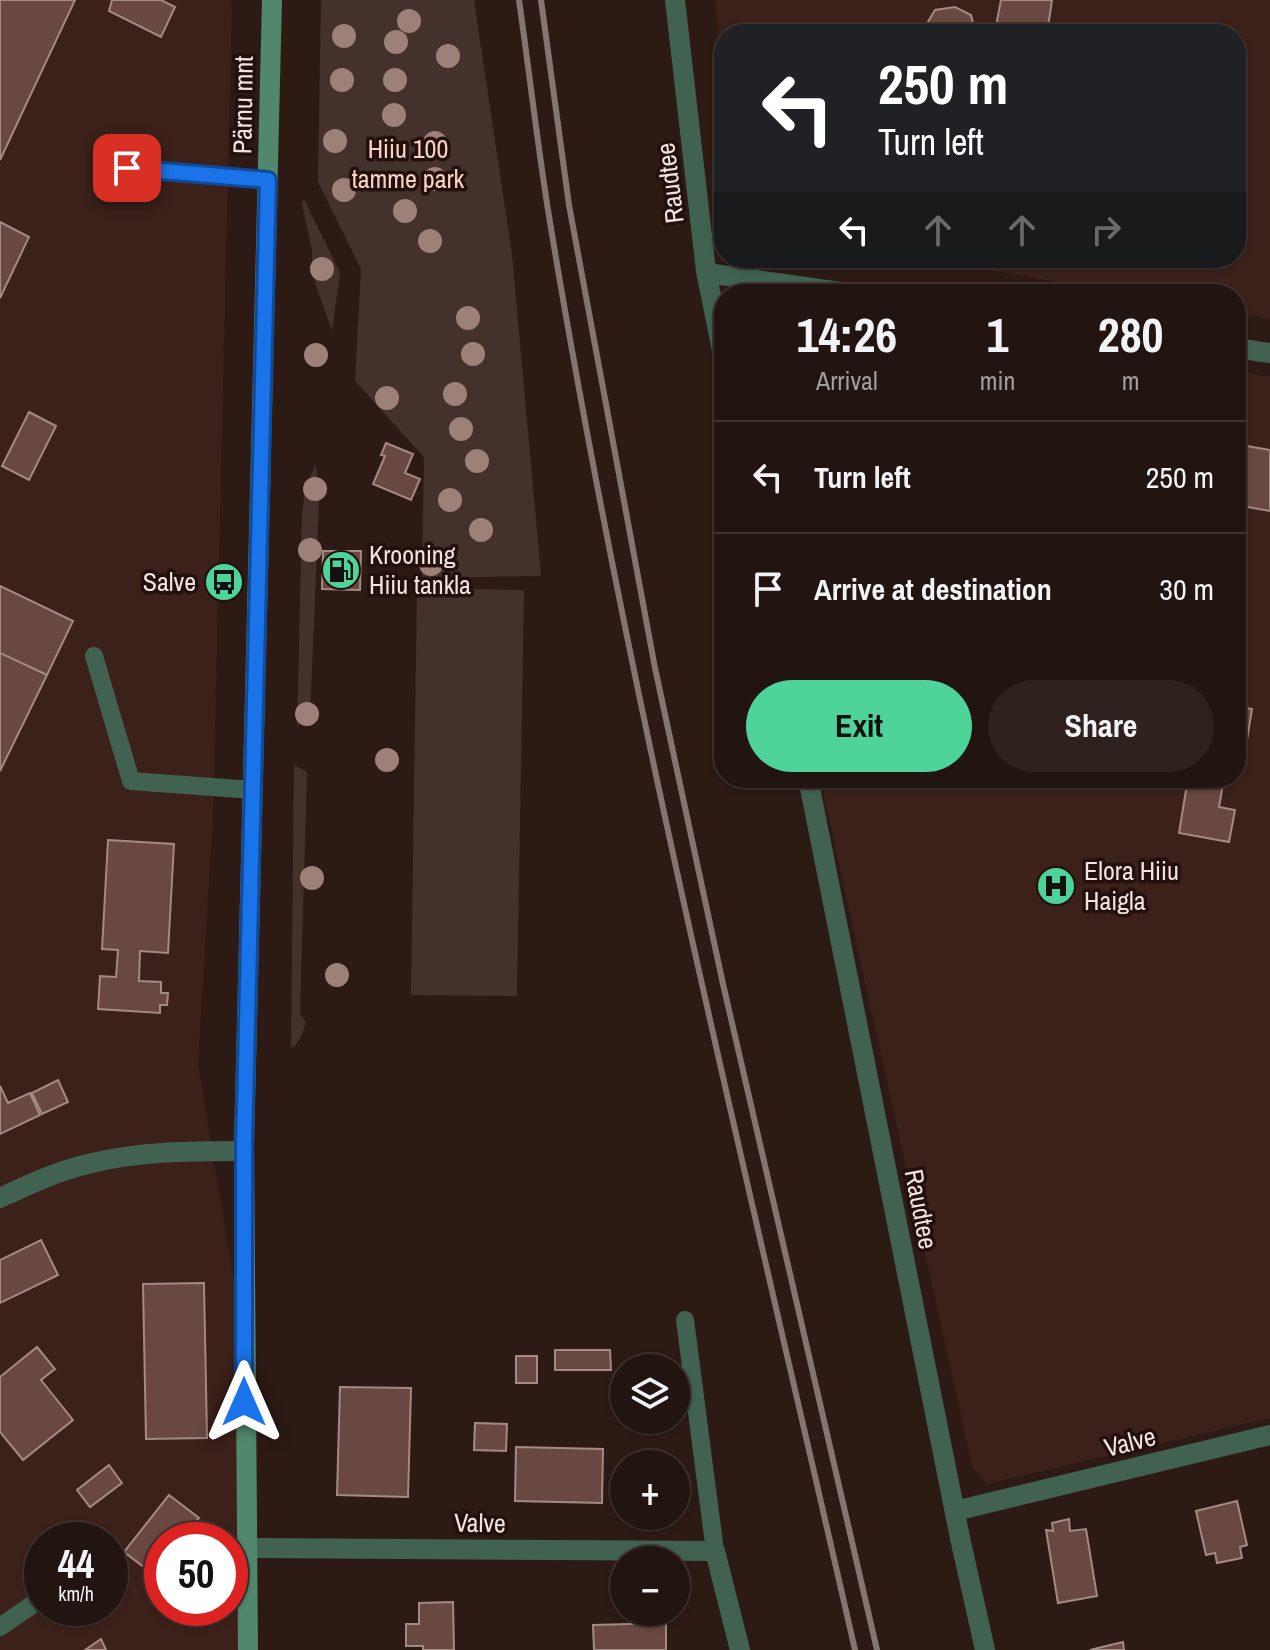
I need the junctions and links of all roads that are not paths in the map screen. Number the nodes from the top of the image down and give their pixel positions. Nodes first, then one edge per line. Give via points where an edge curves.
1 (272, 0) edge
2 (675, 0) edge
3 (127, 168) dead end
4 (268, 180) junction
5 (707, 273) junction
6 (784, 284) edge
7 (714, 309) edge
8 (1246, 349) edge
9 (1270, 353) edge
10 (94, 656) dead end
11 (810, 788) edge
12 (253, 790) junction
13 (244, 1151) junction
14 (0, 1198) edge
15 (685, 1320) dead end
16 (1270, 1435) edge
17 (955, 1511) junction
18 (245, 1522) edge
19 (248, 1548) edge
20 (715, 1551) junction
21 (24, 1610) edge
22 (247, 1626) edge
23 (0, 1627) edge
24 (248, 1650) edge
25 (740, 1650) edge
26 (985, 1650) edge

1 - 4 main road, Pärnu mnt
2 - 5 street, Raudtee
3 - 4 lane
4 - 12 main road, Pärnu mnt
5 - 6 street
5 - 7 street, Raudtee
8 - 9 street
10 - 12 lane via 131,781
11 - 17 street, Raudtee
12 - 13 main road, Pärnu mnt
13 - 14 street via 171,1151 86,1164
13 - 18 main road, Pärnu mnt
15 - 20 lane
16 - 17 street, Valve
17 - 26 street, Raudtee
19 - 20 street, Valve
20 - 25 street
21 - 23 lane
22 - 24 main road, Pärnu mnt

